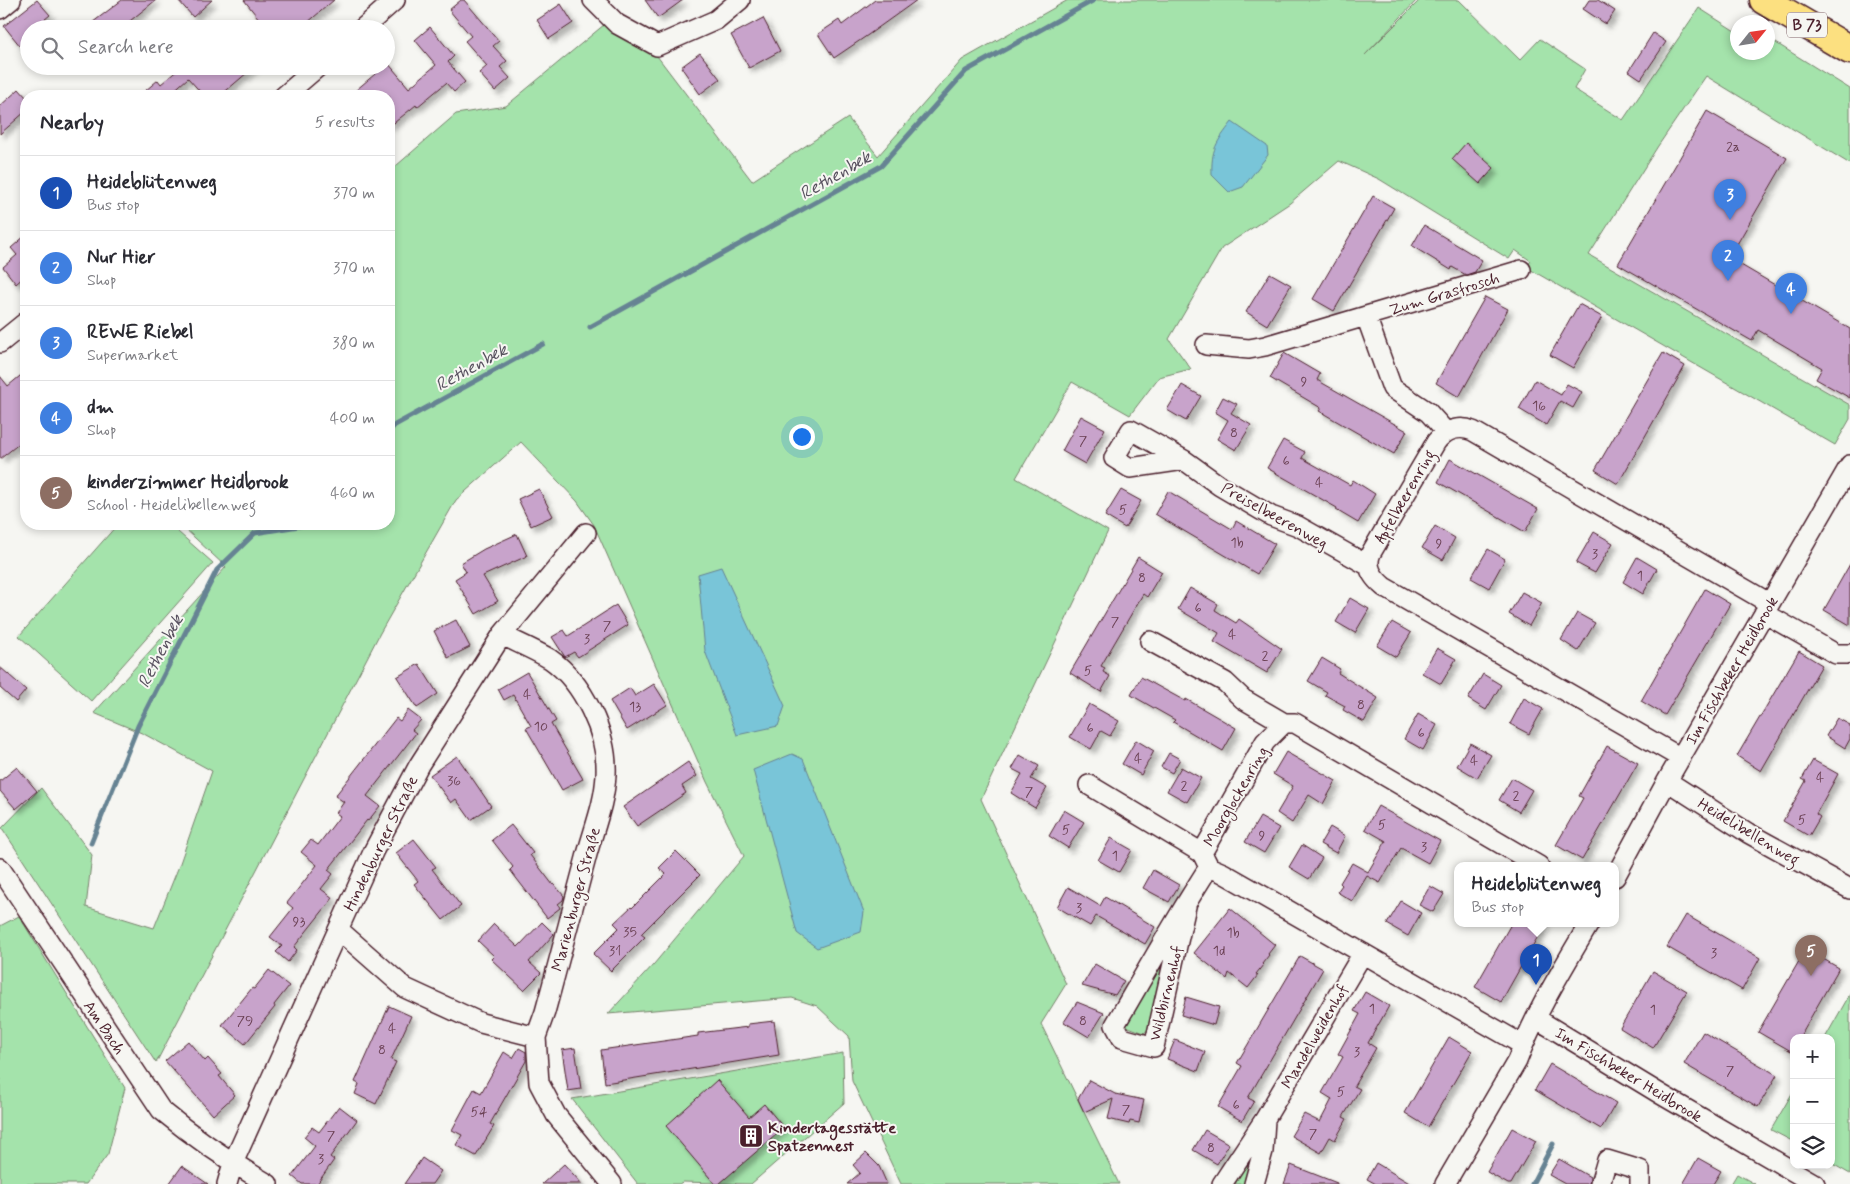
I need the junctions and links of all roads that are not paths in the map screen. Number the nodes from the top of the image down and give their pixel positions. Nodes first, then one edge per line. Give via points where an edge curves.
1 (11, 0) edge
2 (395, 0) edge
3 (594, 0) edge
4 (740, 0) edge
5 (1764, 0) edge
6 (0, 9) edge
7 (372, 20) edge
8 (1850, 50) edge
9 (308, 75) edge
10 (291, 90) edge
11 (1521, 270) dead end
12 (1366, 316) junction
13 (20, 327) edge
14 (0, 344) edge
15 (1206, 345) dead end
16 (1446, 432) junction
17 (1184, 460) dead end
18 (1850, 464) edge
19 (586, 533) dead end
20 (1369, 566) junction
21 (1767, 608) junction
22 (502, 635) junction
23 (1150, 641) dead end
24 (1850, 654) edge
25 (1284, 723) junction
26 (1681, 758) junction
27 (1667, 782) junction
28 (1089, 785) dead end
29 (1205, 860) junction
30 (1532, 862) edge
31 (0, 868) edge
32 (1619, 870) edge
33 (1841, 879) edge
34 (1850, 889) edge
35 (1187, 902) junction
36 (1586, 927) edge
37 (339, 930) junction
38 (1363, 953) junction
39 (1537, 1019) junction
40 (536, 1037) junction
41 (1523, 1045) junction
42 (1265, 1119) junction
43 (233, 1163) junction
44 (227, 1184) edge
45 (268, 1184) edge
46 (612, 1184) edge
47 (1222, 1184) edge
48 (1254, 1184) edge
49 (1445, 1184) edge
50 (1600, 1184) edge
51 (1640, 1184) edge
52 (1815, 1184) edge

1 - 6 street
2 - 7 street
3 - 4 street via 618,24 657,46 716,20
5 - 8 main road, B 73
9 - 10 street
11 - 12 street, Zum Grasfrosch
12 - 15 street, Zum Grasfrosch via 1249,349
12 - 16 street, Zum Grasfrosch via 1392,388 1428,412
13 - 14 street
16 - 20 street, Apfelbeerenring via 1436,442 1371,553
16 - 21 street, Apfelbeerenring via 1462,428 1473,431
17 - 20 street, Preiselbeerenweg via 1271,516 1298,526
18 - 21 street, Im Fischbeker Heidbrook
19 - 22 street, Hindenburger Straße
20 - 26 street via 1384,587
21 - 24 street, Apfelbeerenring via 1836,654
21 - 26 street, Im Fischbeker Heidbrook
22 - 37 street, Hindenburger Straße via 419,765 374,850
22 - 40 street, Marienburger Straße via 550,660 570,679 586,699 601,730 606,757 600,809
23 - 25 street via 1225,682 1243,699
25 - 29 street, Moorglockenring via 1265,742
25 - 30 street via 1294,723
26 - 27 street, Im Fischbeker Heidbrook
27 - 32 street, Im Fischbeker Heidbrook
27 - 33 street, Heidelibellenweg via 1748,834
28 - 29 street
29 - 35 street, Wildbirnenhof
29 - 38 street, Moorglockenring
31 - 43 street, Am Bach via 161,1110 192,1136
33 - 34 street, Heidelibellenweg
35 - 35 street, Wildbirnenhof via 1115,1024 1122,1038 1154,1047
36 - 39 street, Im Fischbeker Heidbrook
37 - 40 street via 405,988 481,1022
37 - 43 street, Hindenburger Straße
38 - 41 street, Moorglockenring
38 - 42 street, Mandelweidenhof
39 - 41 street
39 - 52 street, Im Fischbeker Heidbrook
40 - 46 street, Marienburger Straße via 539,1083 556,1115
41 - 49 street via 1517,1061
42 - 47 street, Mandelweidenhof
42 - 48 street, Mandelweidenhof via 1263,1151
43 - 44 street, Hindenburger Straße
43 - 45 street, Am Bach
50 - 51 street via 1607,1160 1640,1170

